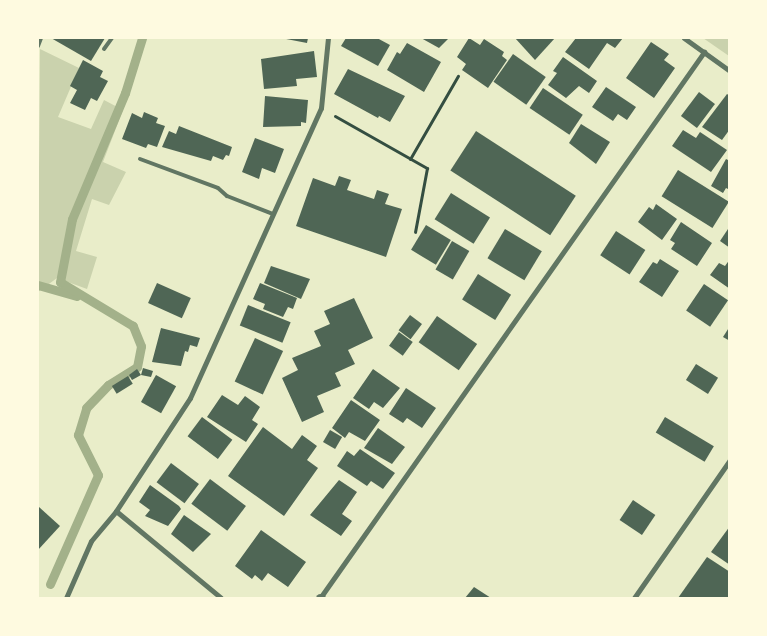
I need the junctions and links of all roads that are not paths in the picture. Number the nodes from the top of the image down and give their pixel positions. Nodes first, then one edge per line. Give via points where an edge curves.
1 (41, 38) edge
2 (112, 38) edge
3 (328, 38) edge
4 (684, 38) edge
5 (38, 46) edge
6 (104, 49) dead end
7 (704, 52) junction
8 (730, 71) edge
9 (140, 159) dead end
10 (273, 214) junction
11 (730, 460) edge
12 (116, 511) junction
13 (66, 598) edge
14 (221, 598) edge
15 (320, 598) edge
16 (634, 598) edge

1 - 5 lane
2 - 6 lane
3 - 10 street via 321,108
4 - 7 street
7 - 8 street
7 - 15 street
9 - 10 lane via 218,188 227,196
10 - 12 street via 190,398
11 - 16 street
12 - 13 street via 91,541
12 - 14 street

